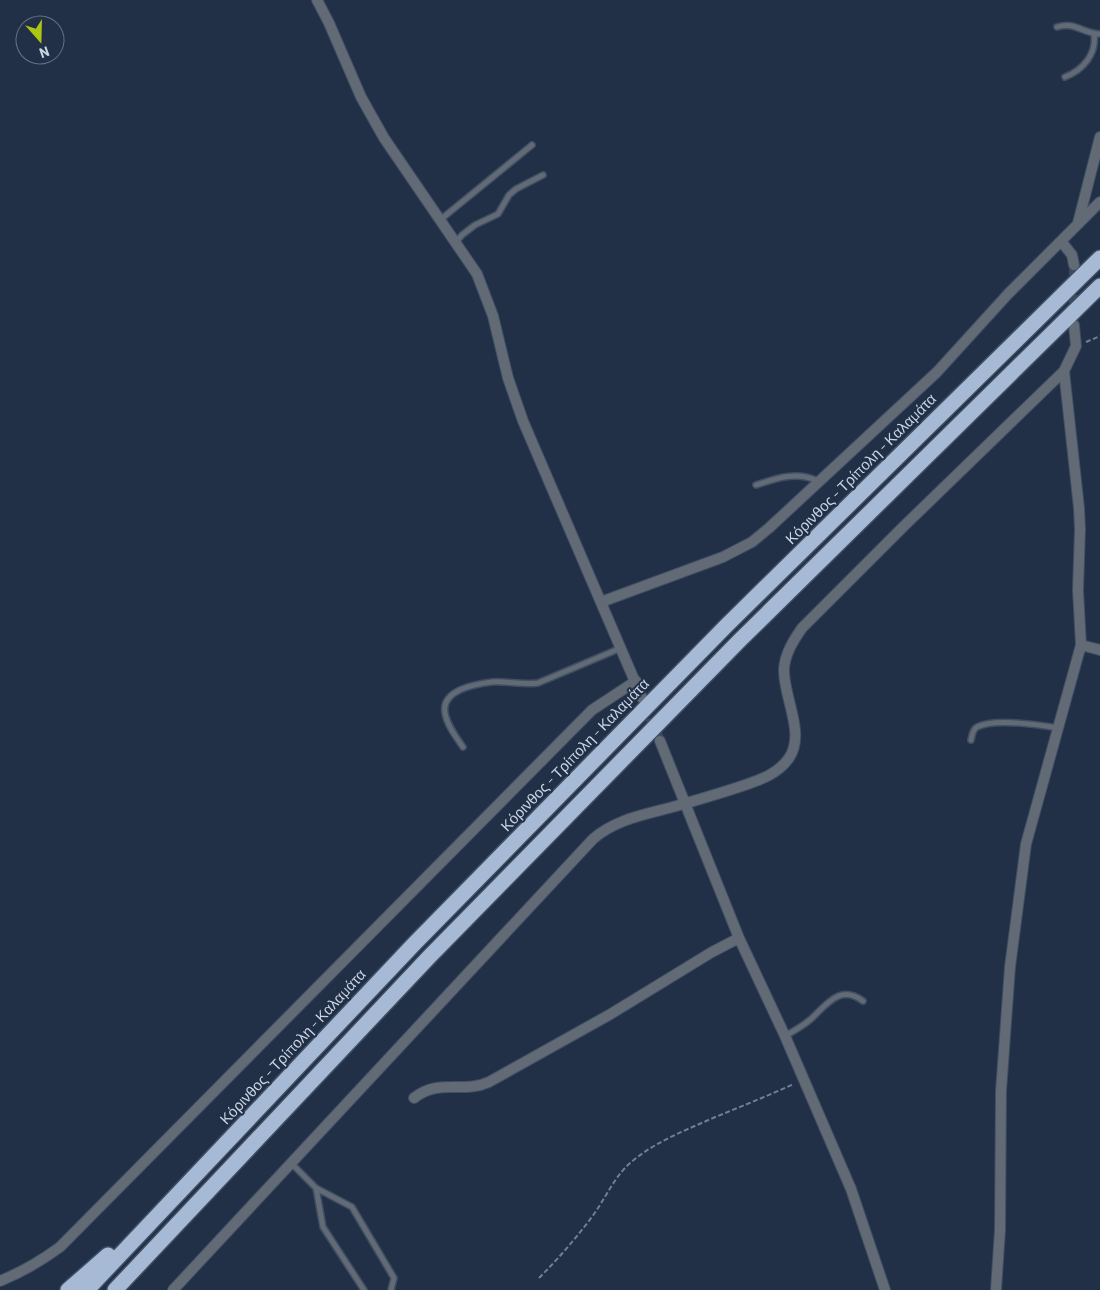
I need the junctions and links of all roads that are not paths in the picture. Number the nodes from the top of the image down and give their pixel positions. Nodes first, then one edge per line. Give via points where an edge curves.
1 (317, 0) edge
2 (1057, 26) dead end
3 (1094, 34) junction
4 (1100, 34) edge
5 (1065, 77) dead end
6 (1100, 137) edge
7 (532, 145) dead end
8 (543, 175) dead end
9 (1100, 202) edge
10 (440, 220) junction
11 (1078, 224) junction
12 (1061, 241) junction
13 (456, 242) junction
14 (1100, 258) edge
15 (1074, 265) tunnel mouth
16 (1100, 286) edge
17 (1074, 326) tunnel mouth
18 (1064, 371) junction
19 (818, 481) junction
20 (756, 485) dead end
21 (601, 602) junction
22 (1081, 645) junction
23 (621, 648) junction
24 (1100, 650) edge
25 (636, 681) junction
26 (642, 698) tunnel mouth
27 (1059, 728) junction
28 (970, 740) dead end
29 (660, 742) tunnel mouth
30 (463, 747) dead end
31 (684, 804) junction
32 (739, 938) junction
33 (863, 1001) dead end
34 (785, 1036) junction
35 (414, 1098) dead end
36 (291, 1163) junction
37 (316, 1188) junction
38 (170, 1202) junction
39 (152, 1251) junction
40 (0, 1281) edge
41 (68, 1290) edge
42 (87, 1290) edge
43 (115, 1290) edge
44 (125, 1290) edge
45 (173, 1290) edge
46 (364, 1290) edge
47 (391, 1290) edge
48 (885, 1290) edge
49 (996, 1290) edge

1 - 10 street via 374,121
2 - 3 lane via 1068,24
3 - 4 lane
3 - 5 lane via 1084,66
6 - 11 street
7 - 10 lane
8 - 13 lane via 516,189 498,214 475,225
9 - 11 street
10 - 13 street
11 - 12 street
12 - 15 street via 1072,255
12 - 19 street via 937,372
13 - 21 street via 477,274 488,299 508,378 523,421
14 - 38 highway, Κόρινθος - Τρίπολη - Καλαμάτα via 727,625 415,943
16 - 39 highway via 740,640 423,964
17 - 18 street via 1076,346
18 - 22 street via 1080,515 1078,590
18 - 31 street via 903,527 802,628 792,642 784,669 796,742 783,766 754,782
19 - 20 lane via 796,476
19 - 21 street via 769,528 740,549
21 - 23 street
22 - 24 street
22 - 27 street
23 - 25 street
23 - 30 lane via 538,683 493,682 453,693 444,711
25 - 26 street
25 - 40 street via 592,710 60,1247 36,1264
27 - 28 lane via 991,724 976,727
27 - 49 street via 1026,844 1010,967 1001,1092
29 - 31 street
31 - 32 street
31 - 36 street via 624,820 593,839
32 - 34 street
32 - 35 street via 494,1080 470,1087 437,1087
33 - 34 lane via 846,994 835,997
34 - 48 street via 851,1189
36 - 37 lane
36 - 45 street
37 - 46 lane via 323,1227
37 - 47 lane via 352,1207 394,1278
38 - 41 highway
38 - 42 highway, Κόρινθος - Τρίπολη - Καλαμάτα
39 - 43 highway
39 - 44 highway

